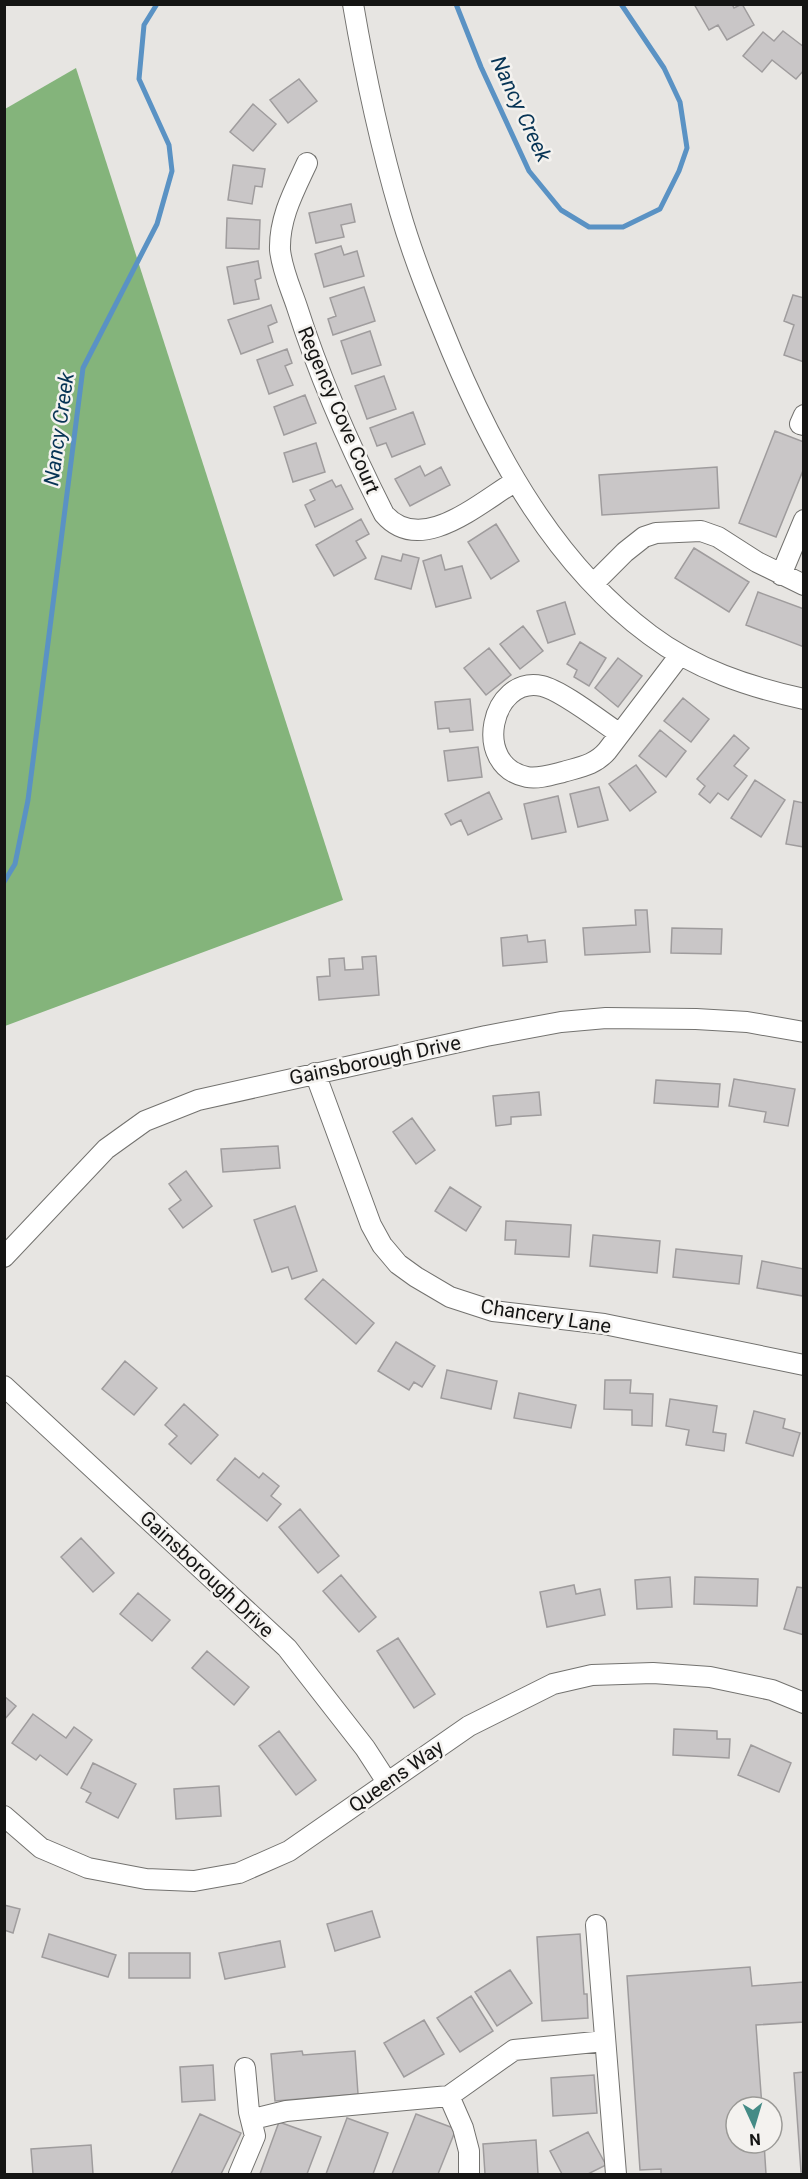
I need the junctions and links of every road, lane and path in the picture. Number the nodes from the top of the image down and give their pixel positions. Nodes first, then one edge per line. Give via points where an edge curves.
1 (353, 4) edge
2 (307, 163) dead end
3 (804, 415) edge
4 (804, 425) edge
5 (516, 481) junction
6 (804, 520) edge
7 (781, 575) junction
8 (593, 584) junction
9 (804, 585) edge
10 (680, 655) junction
11 (804, 699) edge
12 (620, 734) junction
13 (804, 1032) edge
14 (315, 1073) junction
15 (4, 1257) edge
16 (804, 1365) edge
17 (4, 1386) edge
18 (804, 1703) edge
19 (387, 1782) junction
20 (4, 1816) edge
21 (596, 1925) dead end
22 (605, 2042) junction
23 (245, 2068) dead end
24 (449, 2096) junction
25 (252, 2119) junction
26 (239, 2175) edge
27 (469, 2175) edge
28 (616, 2175) edge

1 - 5 street via 374,110 410,245 476,406
2 - 5 street, Regency Cove Court via 292,194 280,252 326,390 384,514 404,529 438,527
3 - 4 street via 800,424
5 - 8 street via 551,533
6 - 7 street
7 - 8 street via 701,531 644,537
7 - 9 street
8 - 10 street via 651,636
10 - 11 street via 730,679
10 - 12 street
12 - 12 street via 601,759 591,765 541,777 527,777 506,767 498,757 493,735 497,711 507,698 519,689 542,685
13 - 14 street, Gainsborough Drive via 747,1022 606,1018 486,1036
14 - 15 street, Gainsborough Drive via 198,1100 145,1121 106,1149
14 - 16 street, Chancery Lane via 371,1225 398,1264 416,1277 450,1297 493,1311 603,1324
17 - 19 street, Gainsborough Drive via 287,1648
18 - 19 street, Queens Way via 772,1690 710,1677 652,1673 592,1675 553,1684 510,1704 469,1726
19 - 20 street, Queens Way via 289,1851 239,1873 194,1881 146,1879 88,1868 41,1848
21 - 22 street
22 - 24 street via 514,2049
22 - 28 street
23 - 25 street
24 - 25 street via 286,2111
24 - 27 street via 469,2151
25 - 26 street via 255,2136

